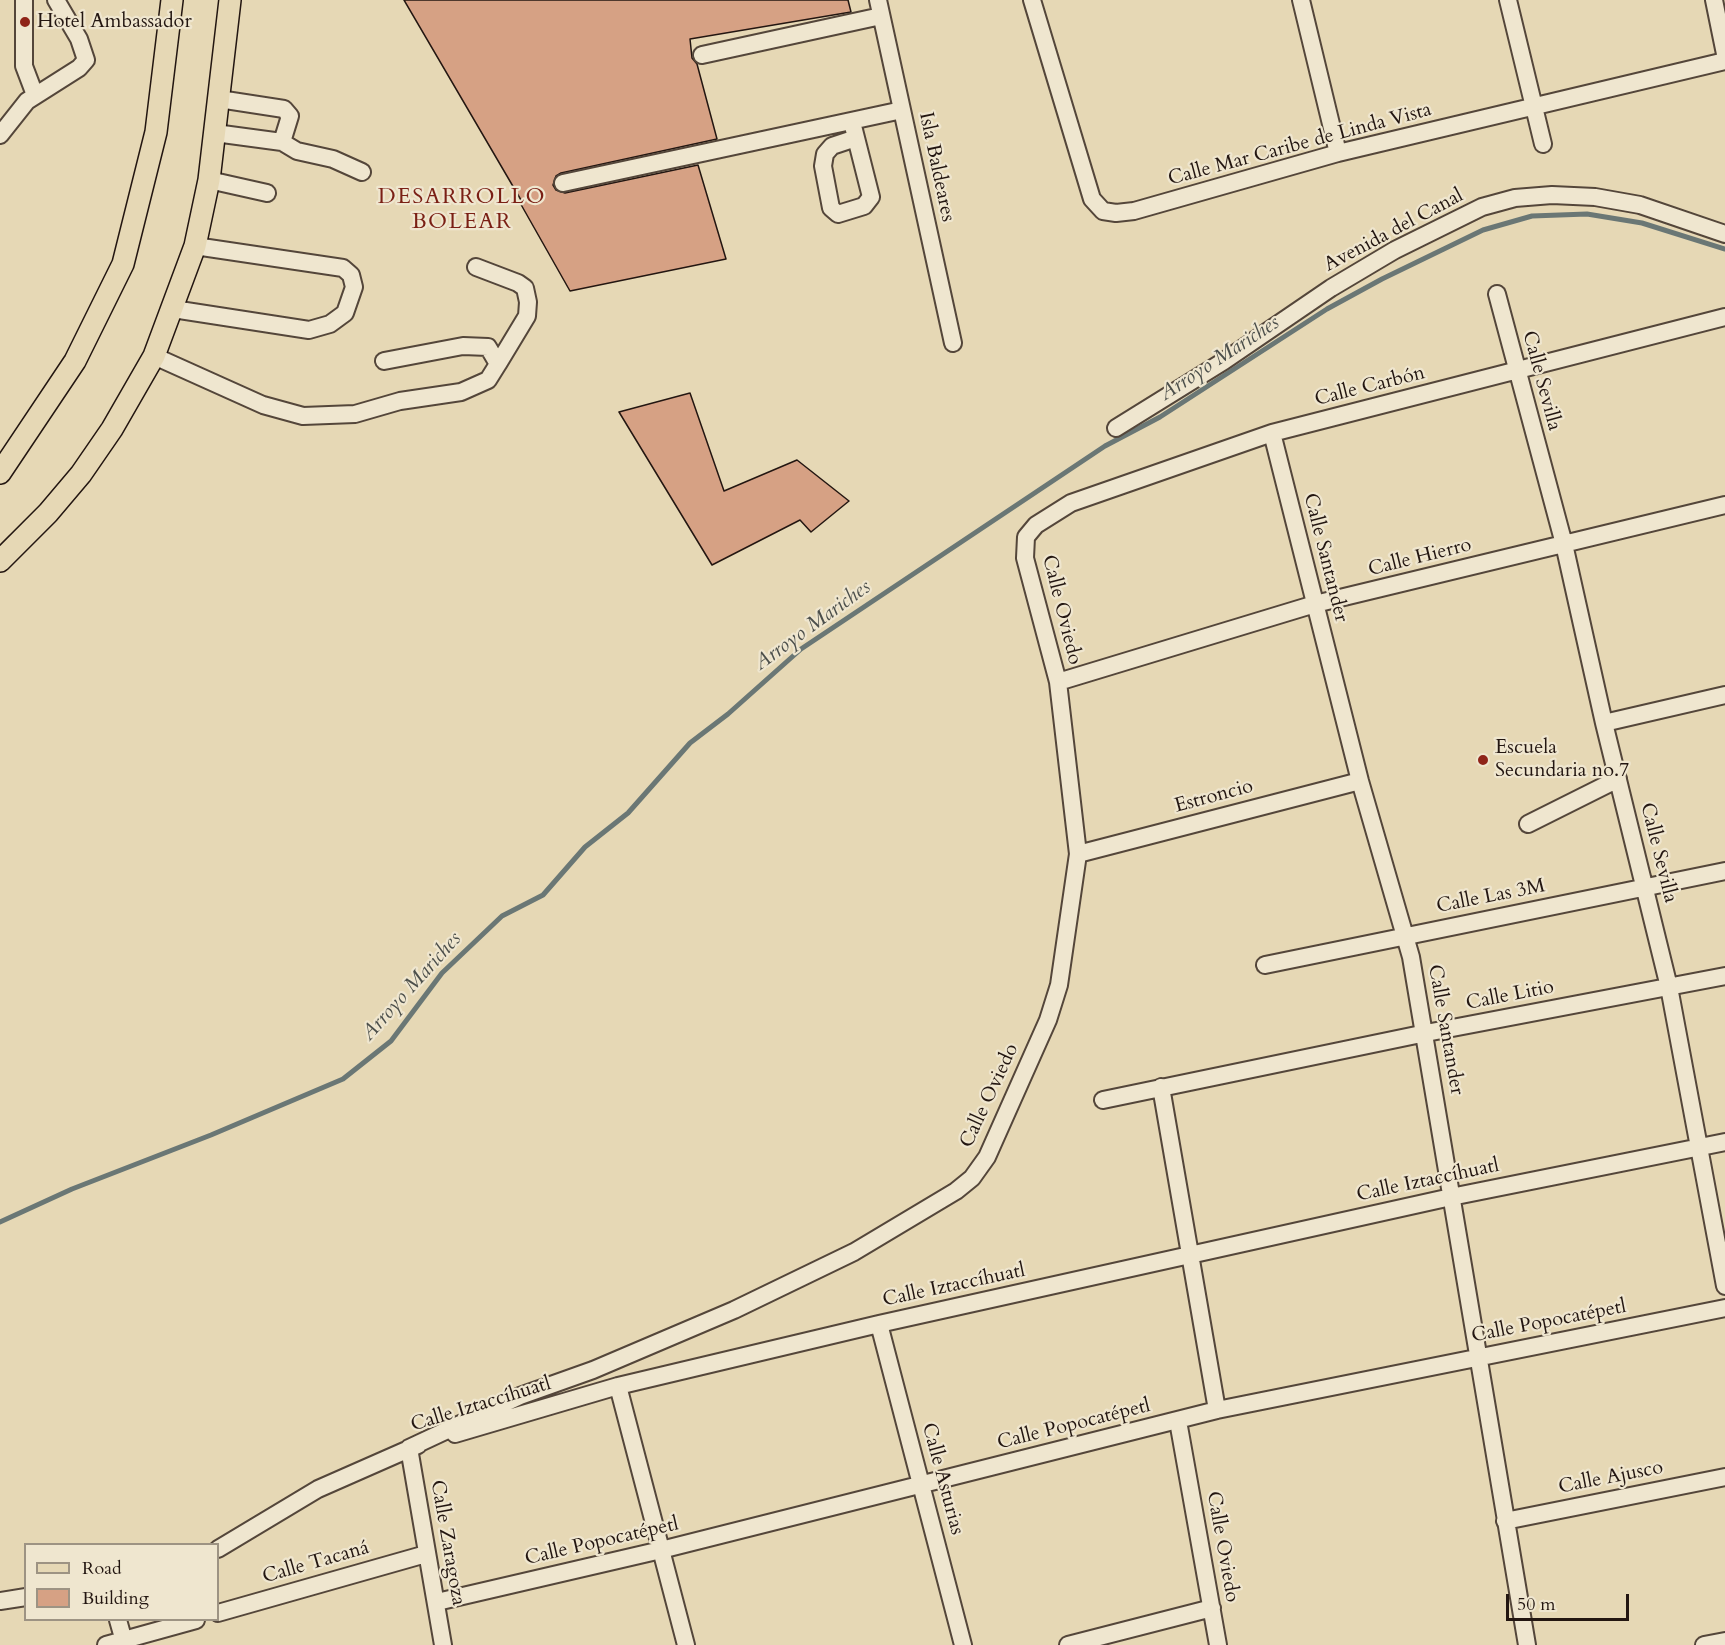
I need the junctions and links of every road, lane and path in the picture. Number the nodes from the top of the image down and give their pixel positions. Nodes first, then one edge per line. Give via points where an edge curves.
1 (24, 0) edge
2 (56, 0) edge
3 (172, 0) edge
4 (230, 0) edge
5 (1032, 0) edge
6 (1301, 0) edge
7 (1508, 0) edge
8 (1714, 0) edge
9 (879, 8) edge
10 (1725, 54) edge
11 (702, 55) dead end
12 (1725, 61) edge
13 (35, 95) junction
14 (219, 99) junction
15 (1533, 109) junction
16 (902, 110) junction
17 (852, 122) junction
18 (215, 133) junction
19 (0, 135) edge
20 (856, 138) dead end
21 (282, 142) junction
22 (1543, 144) dead end
23 (1338, 153) junction
24 (362, 172) dead end
25 (209, 180) junction
26 (563, 183) dead end
27 (267, 193) dead end
28 (1725, 234) edge
29 (195, 246) junction
30 (476, 267) dead end
31 (1497, 294) dead end
32 (173, 309) junction
33 (1725, 317) edge
34 (953, 343) dead end
35 (154, 356) junction
36 (384, 361) dead end
37 (498, 364) junction
38 (1516, 371) junction
39 (1116, 428) dead end
40 (1272, 433) junction
41 (0, 473) edge
42 (1725, 505) edge
43 (1036, 525) joint
44 (1564, 544) junction
45 (0, 561) edge
46 (1315, 604) junction
47 (1058, 682) junction
48 (1725, 695) edge
49 (1604, 723) junction
50 (1618, 779) junction
51 (1360, 781) junction
52 (1528, 824) dead end
53 (1078, 854) junction
54 (1725, 871) edge
55 (1645, 888) junction
56 (1406, 935) junction
57 (1265, 964) dead end
58 (1725, 976) edge
59 (1669, 987) junction
60 (1426, 1034) junction
61 (1161, 1087) junction
62 (1102, 1100) dead end
63 (1725, 1142) edge
64 (1700, 1147) junction
65 (1450, 1197) junction
66 (1189, 1256) junction
67 (1725, 1286) edge
68 (1725, 1308) edge
69 (879, 1324) junction
70 (1478, 1358) junction
71 (618, 1386) junction
72 (1217, 1410) junction
73 (1178, 1421) junction
74 (409, 1448) junction
75 (1725, 1477) edge
76 (922, 1483) junction
77 (1505, 1521) junction
78 (219, 1548) edge
79 (661, 1550) junction
80 (426, 1554) junction
81 (24, 1597) edge
82 (0, 1601) edge
83 (437, 1602) junction
84 (1212, 1608) junction
85 (219, 1613) edge
86 (118, 1621) edge
87 (193, 1621) edge
88 (1725, 1641) edge
89 (124, 1643) edge
90 (106, 1645) edge
91 (443, 1645) edge
92 (686, 1645) edge
93 (963, 1645) edge
94 (1068, 1645) edge
95 (1218, 1645) edge
96 (1527, 1645) edge
97 (1704, 1645) edge

1 - 13 street via 24,66
2 - 13 street via 79,39 86,60
3 - 41 main road via 156,132 123,264 75,361
4 - 14 main road
5 - 23 street, Calle Mar Caribe de Linda Vista via 1092,200 1103,211 1134,210
6 - 23 street
7 - 15 street
8 - 10 street
9 - 11 street
9 - 16 street, Isla Baldeares
12 - 15 street, Calle Mar Caribe de Linda Vista
13 - 19 street
14 - 18 main road
14 - 21 street via 284,109 290,116
15 - 22 street
15 - 23 street, Calle Mar Caribe de Linda Vista
16 - 17 street
16 - 34 street, Isla Baldeares
17 - 20 street
17 - 26 street
18 - 21 street
18 - 25 main road
21 - 24 street via 297,151 333,159
25 - 27 street
25 - 29 main road
28 - 39 street, Avenida del Canal via 1640,205 1595,197 1525,197 1482,207 1395,250 1331,288
29 - 32 main road
29 - 32 street via 343,268 351,275 354,287 345,313 330,324 309,330
30 - 37 street via 525,288 527,316
31 - 38 street, Calle Sevilla
32 - 35 main road
33 - 38 street, Calle Carbón
35 - 37 street via 263,405 303,416 355,414 400,401 461,392 488,380
35 - 45 main road via 81,474
36 - 37 street via 463,346 488,347
38 - 40 street, Calle Carbón
38 - 44 street, Calle Sevilla
40 - 43 street, Calle Carbón via 1071,503
40 - 46 street, Calle Santander
42 - 44 street, Calle Hierro
43 - 47 street, Calle Oviedo via 1026,537 1025,558
44 - 46 street, Calle Hierro
44 - 49 street, Calle Sevilla
46 - 47 street, Calle Hierro
46 - 51 street, Calle Santander
47 - 53 street, Calle Oviedo
48 - 49 street
49 - 50 street, Calle Sevilla
50 - 52 street
50 - 55 street, Calle Sevilla
51 - 53 street, Estroncio
51 - 56 street, Calle Santander
53 - 74 street, Calle Oviedo via 1059,984 1048,1020 987,1157 972,1178 915,1217 783,1287 593,1370 510,1400
54 - 55 street, Calle Las 3M
55 - 56 street, Calle Las 3M
55 - 59 street, Calle Sevilla
56 - 57 street, Calle Las 3M
56 - 60 street, Calle Santander
58 - 59 street, Calle Litio
59 - 60 street, Calle Litio
59 - 64 street, Calle Sevilla
60 - 61 street, Calle Litio
60 - 65 street, Calle Santander
61 - 62 street, Calle Litio
61 - 66 street
63 - 64 street, Calle Iztaccíhuatl
64 - 65 street, Calle Iztaccíhuatl
64 - 67 street, Calle Sevilla
65 - 66 street, Calle Iztaccíhuatl
65 - 70 street, Calle Santander
66 - 69 street, Calle Iztaccíhuatl
66 - 72 street
68 - 70 street, Calle Popocatépetl
69 - 71 street, Calle Iztaccíhuatl
69 - 76 street, Calle Asturias
70 - 72 street, Calle Popocatépetl
70 - 77 street, Calle Santander
71 - 74 street, Calle Iztaccíhuatl
71 - 79 street
72 - 73 street, Calle Popocatépetl
73 - 76 street, Calle Popocatépetl
73 - 84 street, Calle Oviedo
74 - 78 street, Calle Iztaccíhuatl via 318,1489
74 - 80 street, Calle Zaragoza
75 - 77 street, Calle Ajusco
76 - 79 street, Calle Popocatépetl
76 - 93 street, Calle Asturias
77 - 96 street, Calle Santander
79 - 83 street, Calle Popocatépetl
79 - 92 street
80 - 83 street, Calle Zaragoza
80 - 85 street, Calle Tacaná
81 - 82 street
83 - 91 street, Calle Zaragoza
84 - 94 street
84 - 95 street, Calle Oviedo
86 - 89 street
87 - 89 street
88 - 97 street
89 - 90 street

